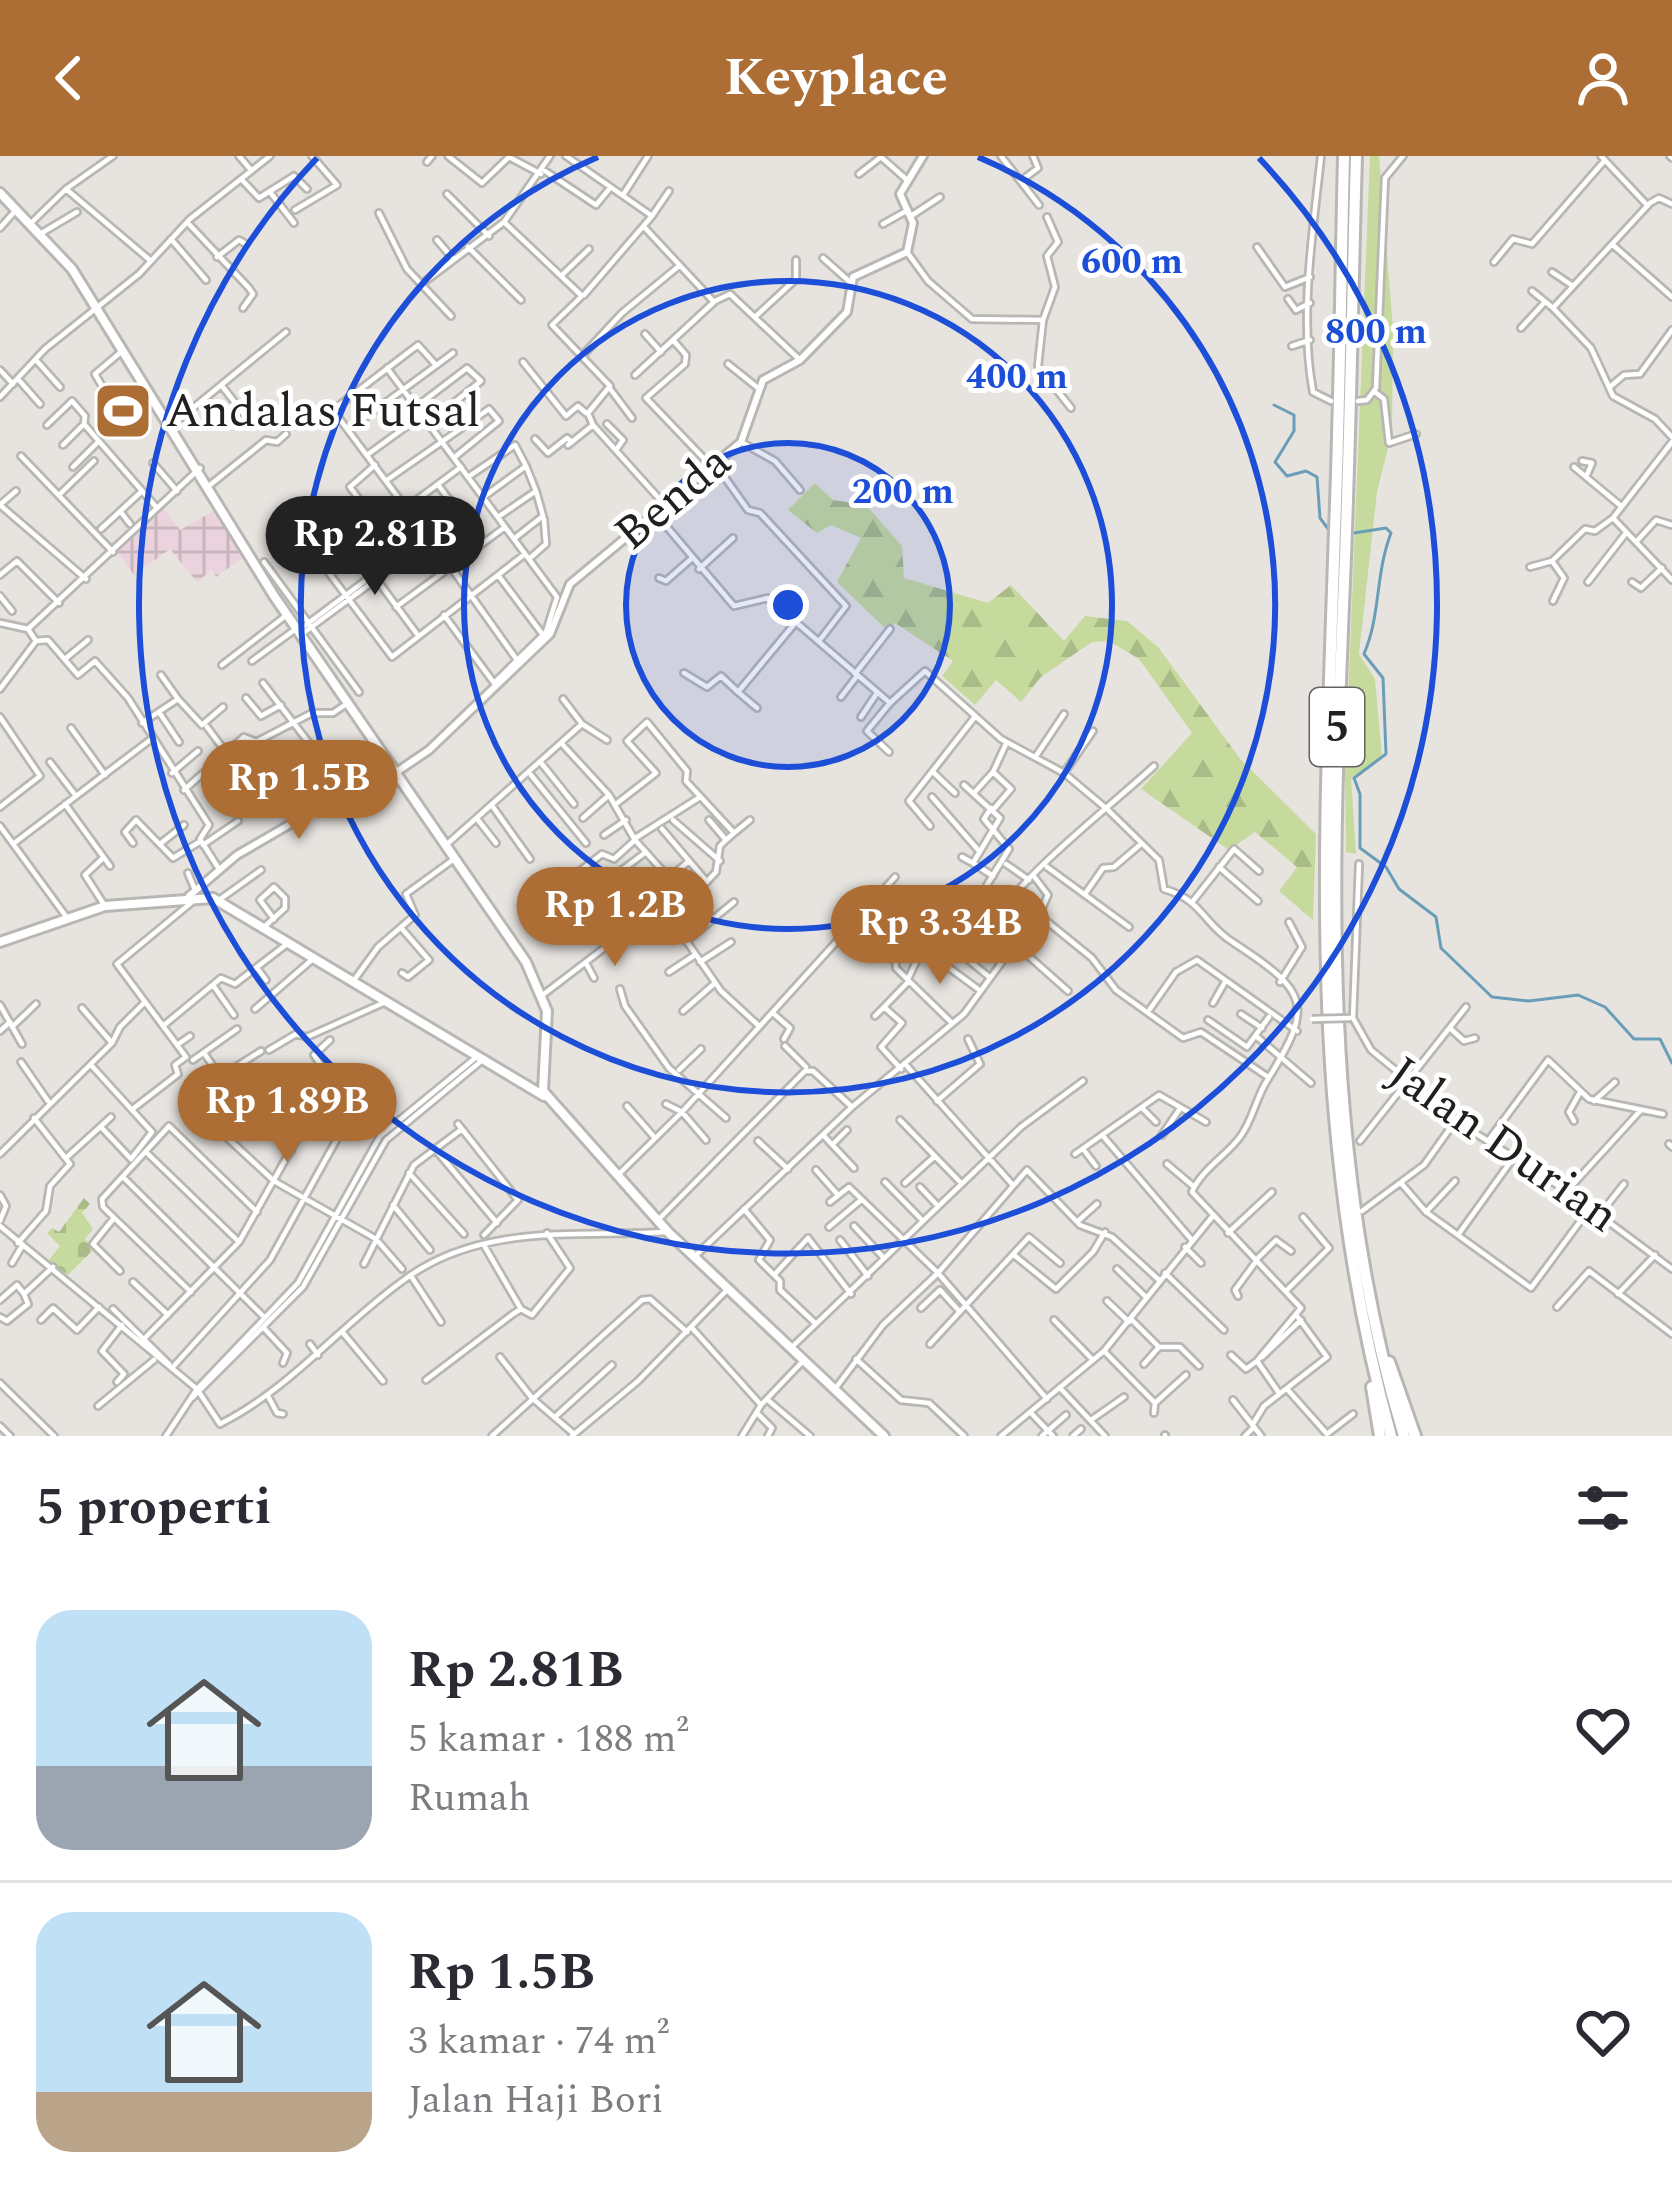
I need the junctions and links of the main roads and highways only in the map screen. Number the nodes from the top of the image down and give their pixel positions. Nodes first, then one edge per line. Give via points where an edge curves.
1 (1344, 156) edge
2 (1356, 156) edge
3 (0, 194) edge
4 (0, 942) edge
5 (550, 1100) junction
6 (1375, 1326) junction
7 (1366, 1342) junction
8 (884, 1436) edge
9 (1380, 1436) edge
10 (1391, 1436) edge
11 (1404, 1436) edge
12 (1415, 1436) edge

1 - 7 highway, 5 via 1324,992 1333,1138
2 - 6 highway, 5 via 1335,992 1343,1136
3 - 5 main road via 72,269 299,631 544,994 541,1081
4 - 5 main road via 105,905 195,894 220,900
5 - 8 main road via 693,1258
6 - 11 highway, 5
6 - 12 highway
7 - 9 highway
7 - 10 highway, 5

